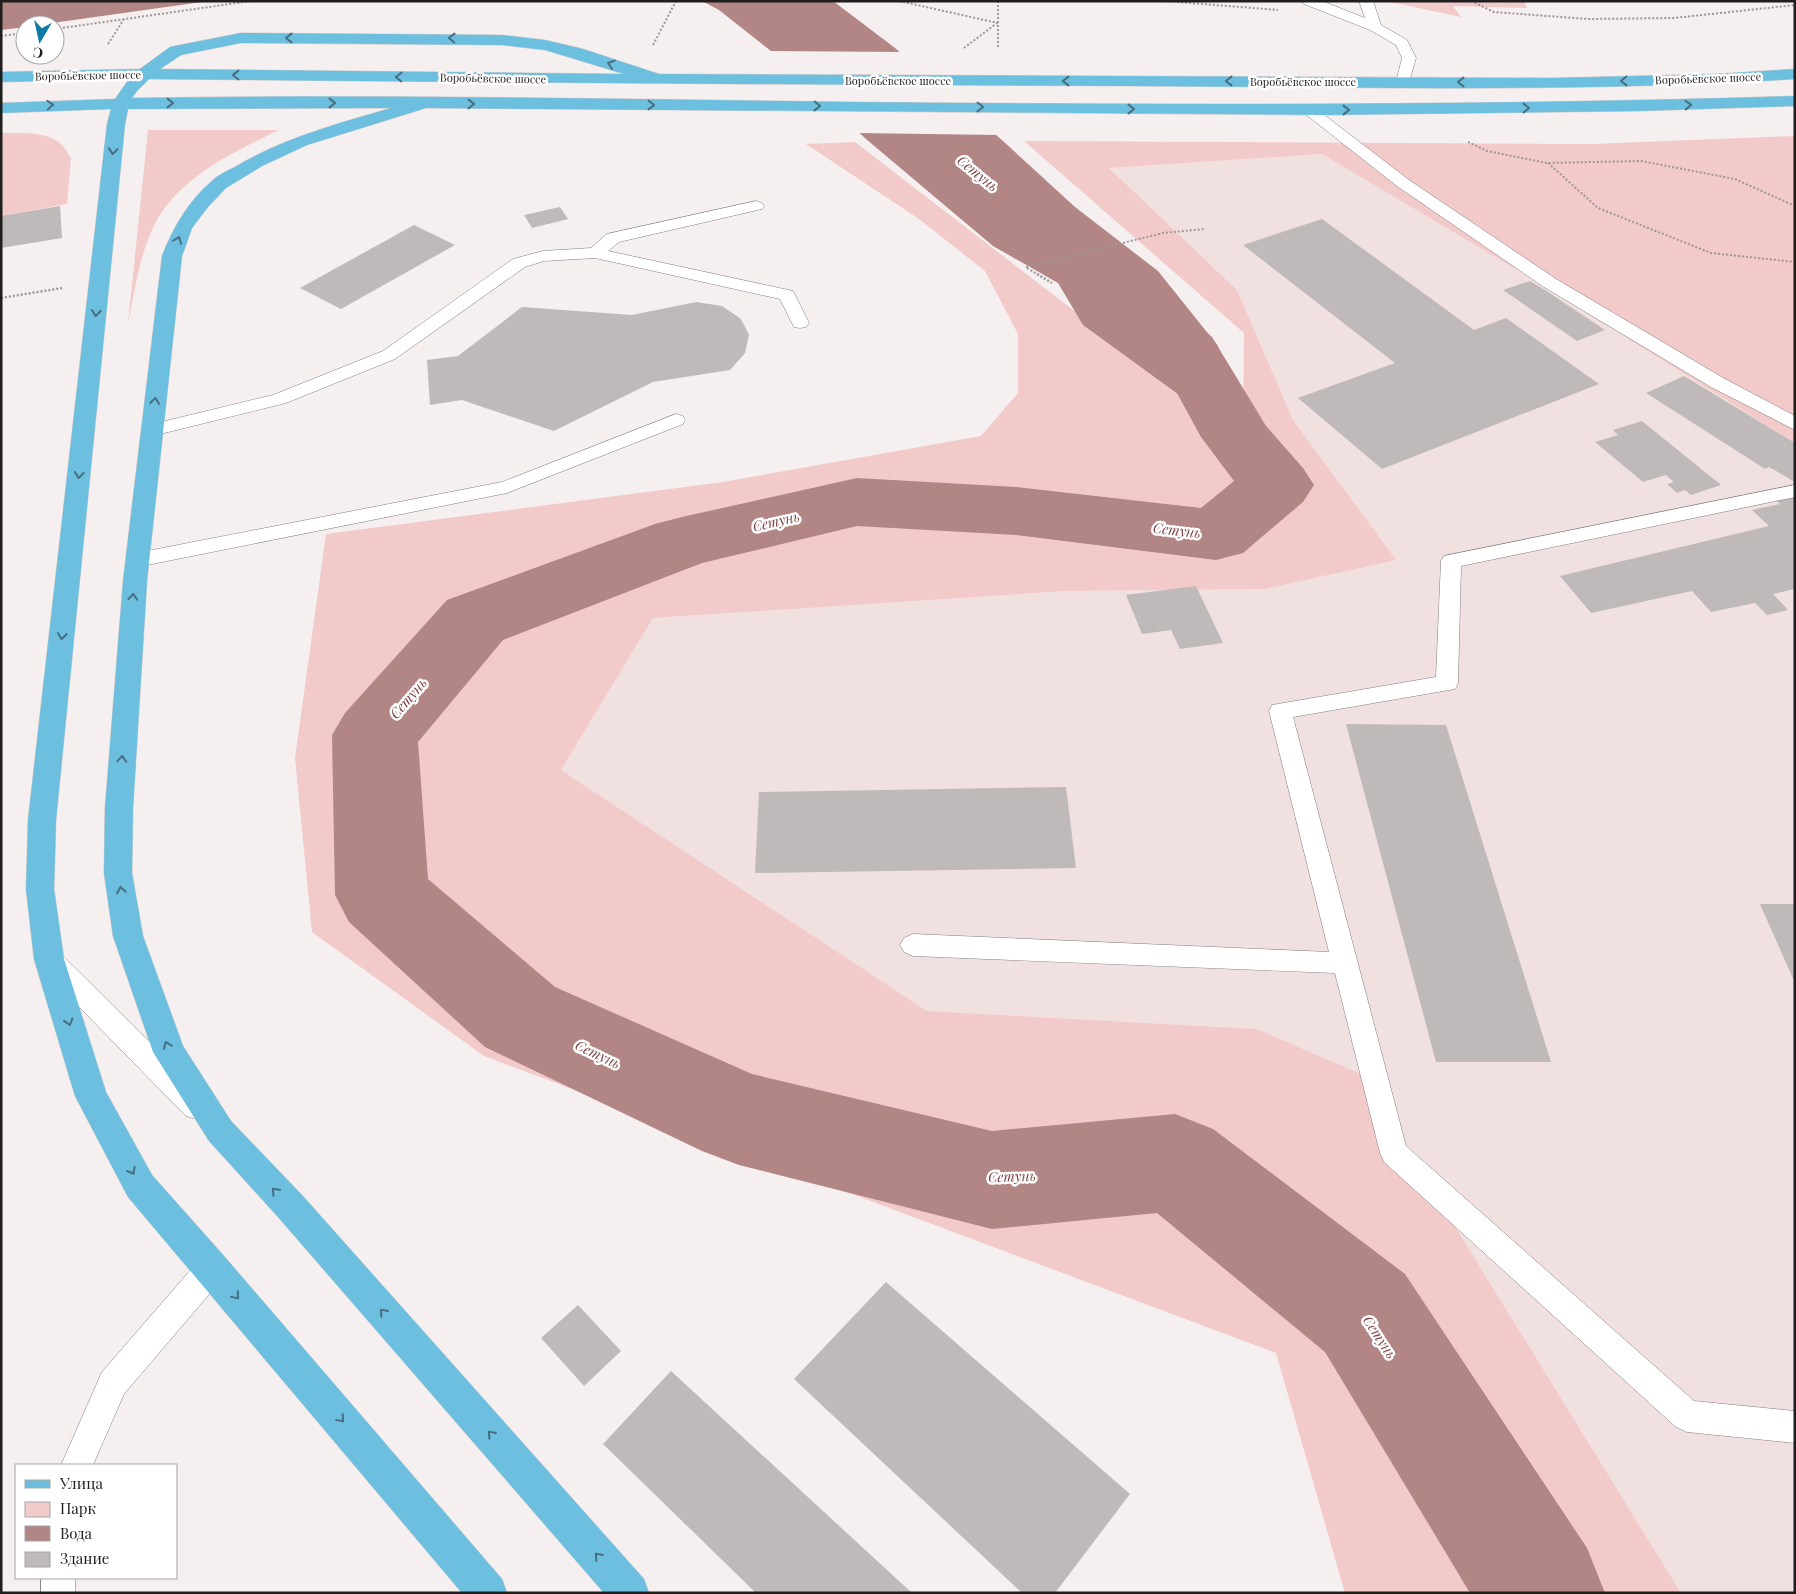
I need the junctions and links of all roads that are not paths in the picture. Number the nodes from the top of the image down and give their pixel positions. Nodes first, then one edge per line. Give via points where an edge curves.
1 (1366, 1) edge
2 (1315, 2) edge
3 (1374, 27) junction
4 (144, 74) junction
5 (1795, 74) edge
6 (1, 77) edge
7 (658, 79) junction
8 (1403, 82) junction
9 (1795, 101) edge
10 (121, 103) junction
11 (422, 104) junction
12 (1, 108) edge
13 (1308, 110) junction
14 (756, 206) dead end
15 (595, 253) junction
16 (800, 323) dead end
17 (676, 420) dead end
18 (1795, 424) edge
19 (152, 430) junction
20 (1795, 491) edge
21 (137, 560) junction
22 (913, 945) dead end
23 (49, 959) junction
24 (1345, 963) junction
25 (220, 1131) junction
26 (212, 1268) junction
27 (1795, 1428) edge
28 (77, 1464) edge
29 (58, 1579) edge
30 (58, 1593) edge
31 (488, 1593) edge
32 (630, 1593) edge

1 - 3 lane
2 - 3 lane
3 - 8 lane via 1402,43 1409,58
4 - 6 main road, Воробьёвское шоссе
7 -> 4 main road, Воробьёвское шоссе
7 -> 4 main road via 577,52 545,45 502,40 421,38 241,38 176,51
4 - 10 main road
5 -> 8 main road, Воробьёвское шоссе via 1552,83
8 -> 7 main road, Воробьёвское шоссе
13 -> 9 main road, Воробьёвское шоссе via 1674,106
10 -> 11 main road, Воробьёвское шоссе
12 -> 10 main road, Воробьёвское шоссе
10 -> 23 main road via 116,124 42,820 40,889
11 -> 13 main road, Воробьёвское шоссе
19 -> 11 main road via 172,256 183,228 201,203 219,184 301,140
13 - 18 lane via 1403,183 1550,283 1718,383
14 - 15 lane via 613,238
15 - 16 lane via 787,295
15 - 19 lane via 543,256 519,263 389,355 280,399
17 - 21 lane via 507,487
19 - 21 main road
20 - 24 lane via 1451,561 1447,683 1280,711
25 -> 21 main road via 169,1052 128,936 118,873 119,808
22 - 24 lane
23 - 25 lane
23 -> 26 main road via 91,1096 140,1186
24 - 27 lane via 1394,1153 1687,1416
32 -> 25 main road via 290,1206
26 - 28 lane via 113,1383
26 -> 31 main road
29 - 30 lane

